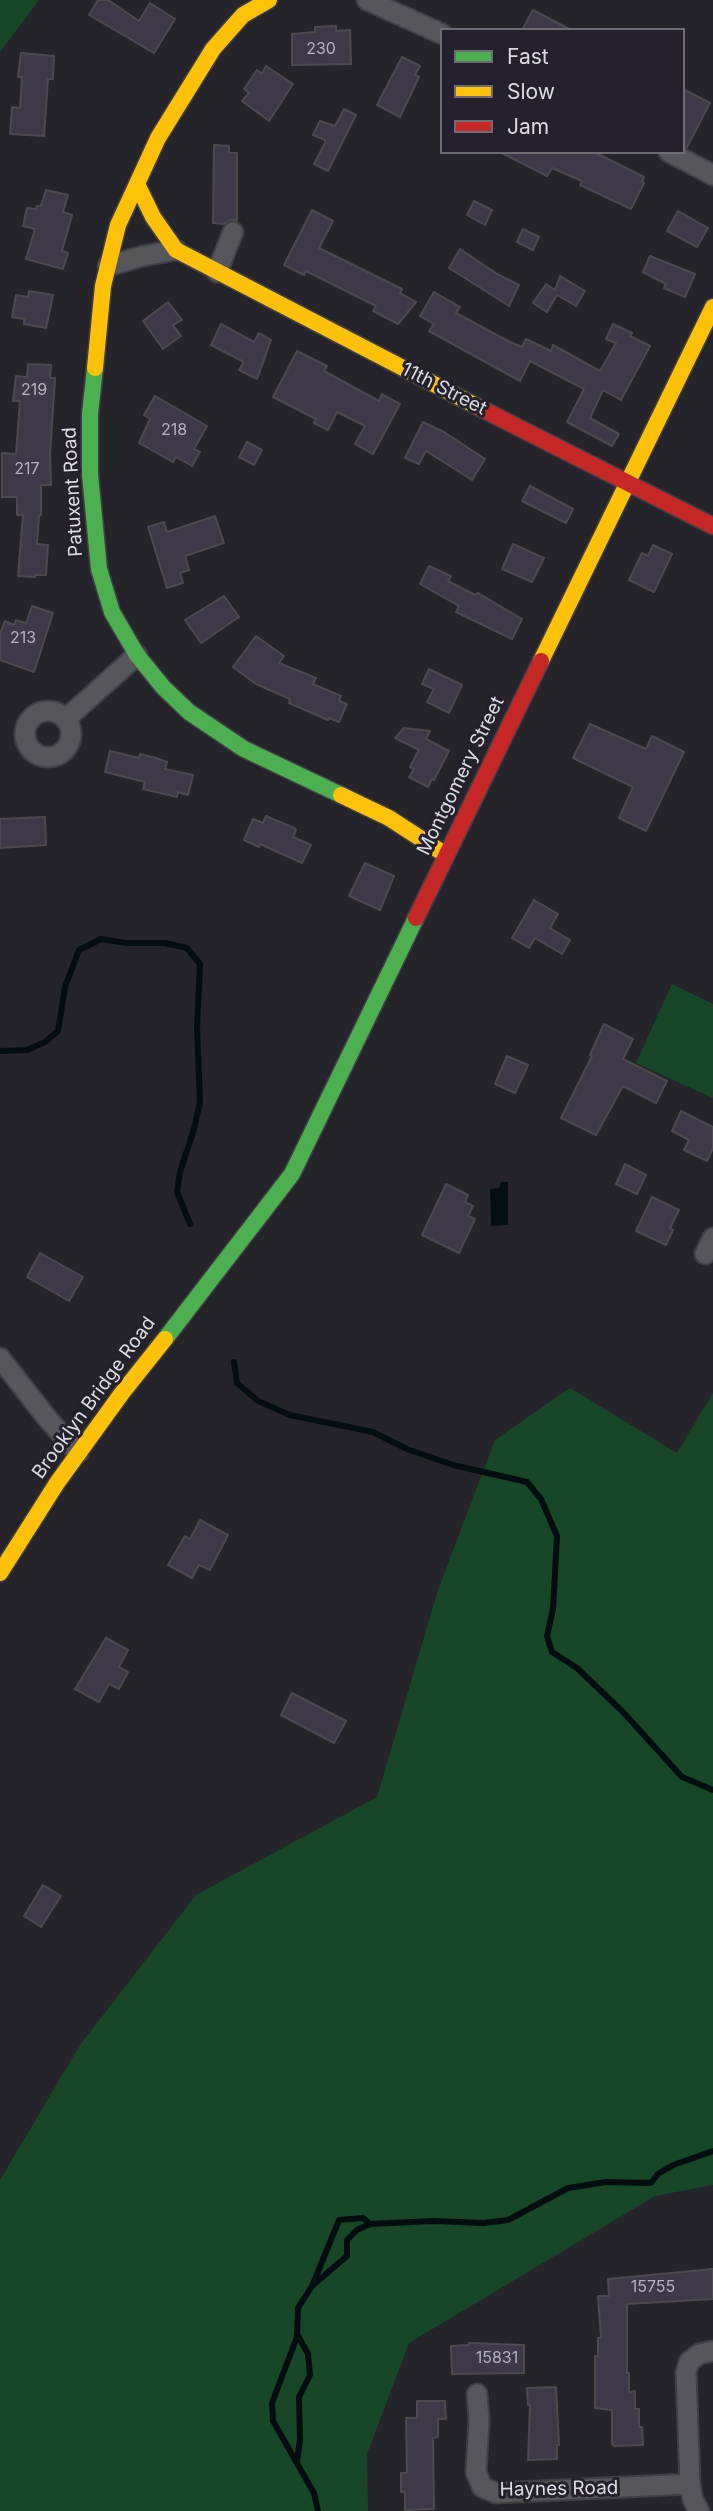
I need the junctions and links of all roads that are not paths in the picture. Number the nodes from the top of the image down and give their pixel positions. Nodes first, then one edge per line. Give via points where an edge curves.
1 (269, 0) edge
2 (367, 0) edge
3 (440, 33) edge
4 (673, 154) edge
5 (713, 175) edge
6 (137, 184) junction
7 (233, 232) dead end
8 (176, 250) junction
9 (108, 266) junction
10 (217, 272) junction
11 (713, 307) edge
12 (629, 483) junction
13 (713, 526) edge
14 (137, 655) junction
15 (66, 719) dead end
16 (446, 855) junction
17 (232, 1254) joint
18 (0, 1358) edge
19 (78, 1453) junction
20 (0, 1573) edge
21 (713, 2351) edge
22 (477, 2394) dead end
23 (690, 2484) junction
24 (699, 2511) edge

1 - 6 street, Patuxent Road via 243,15 213,48 158,138
2 - 3 street
4 - 5 street
6 - 8 street, 11th Street
6 - 9 street, Patuxent Road via 118,225
7 - 10 street
8 - 9 street
8 - 10 street, 11th Street
9 - 14 street, Patuxent Road via 90,414 90,474 99,569 111,612
10 - 12 street, 11th Street
11 - 12 street, Montgomery Street
12 - 13 street, 11th Street
12 - 16 street, Montgomery Street
14 - 15 street
14 - 16 street, Patuxent Road via 163,687 216,732 389,818
16 - 17 street, Montgomery Street via 292,1174
17 - 19 street, Brooklyn Bridge Road
18 - 19 street
19 - 20 street, Brooklyn Bridge Road
21 - 23 street via 699,2354 686,2372
22 - 23 street, Haynes Road via 477,2472 482,2487 496,2493
23 - 24 street

